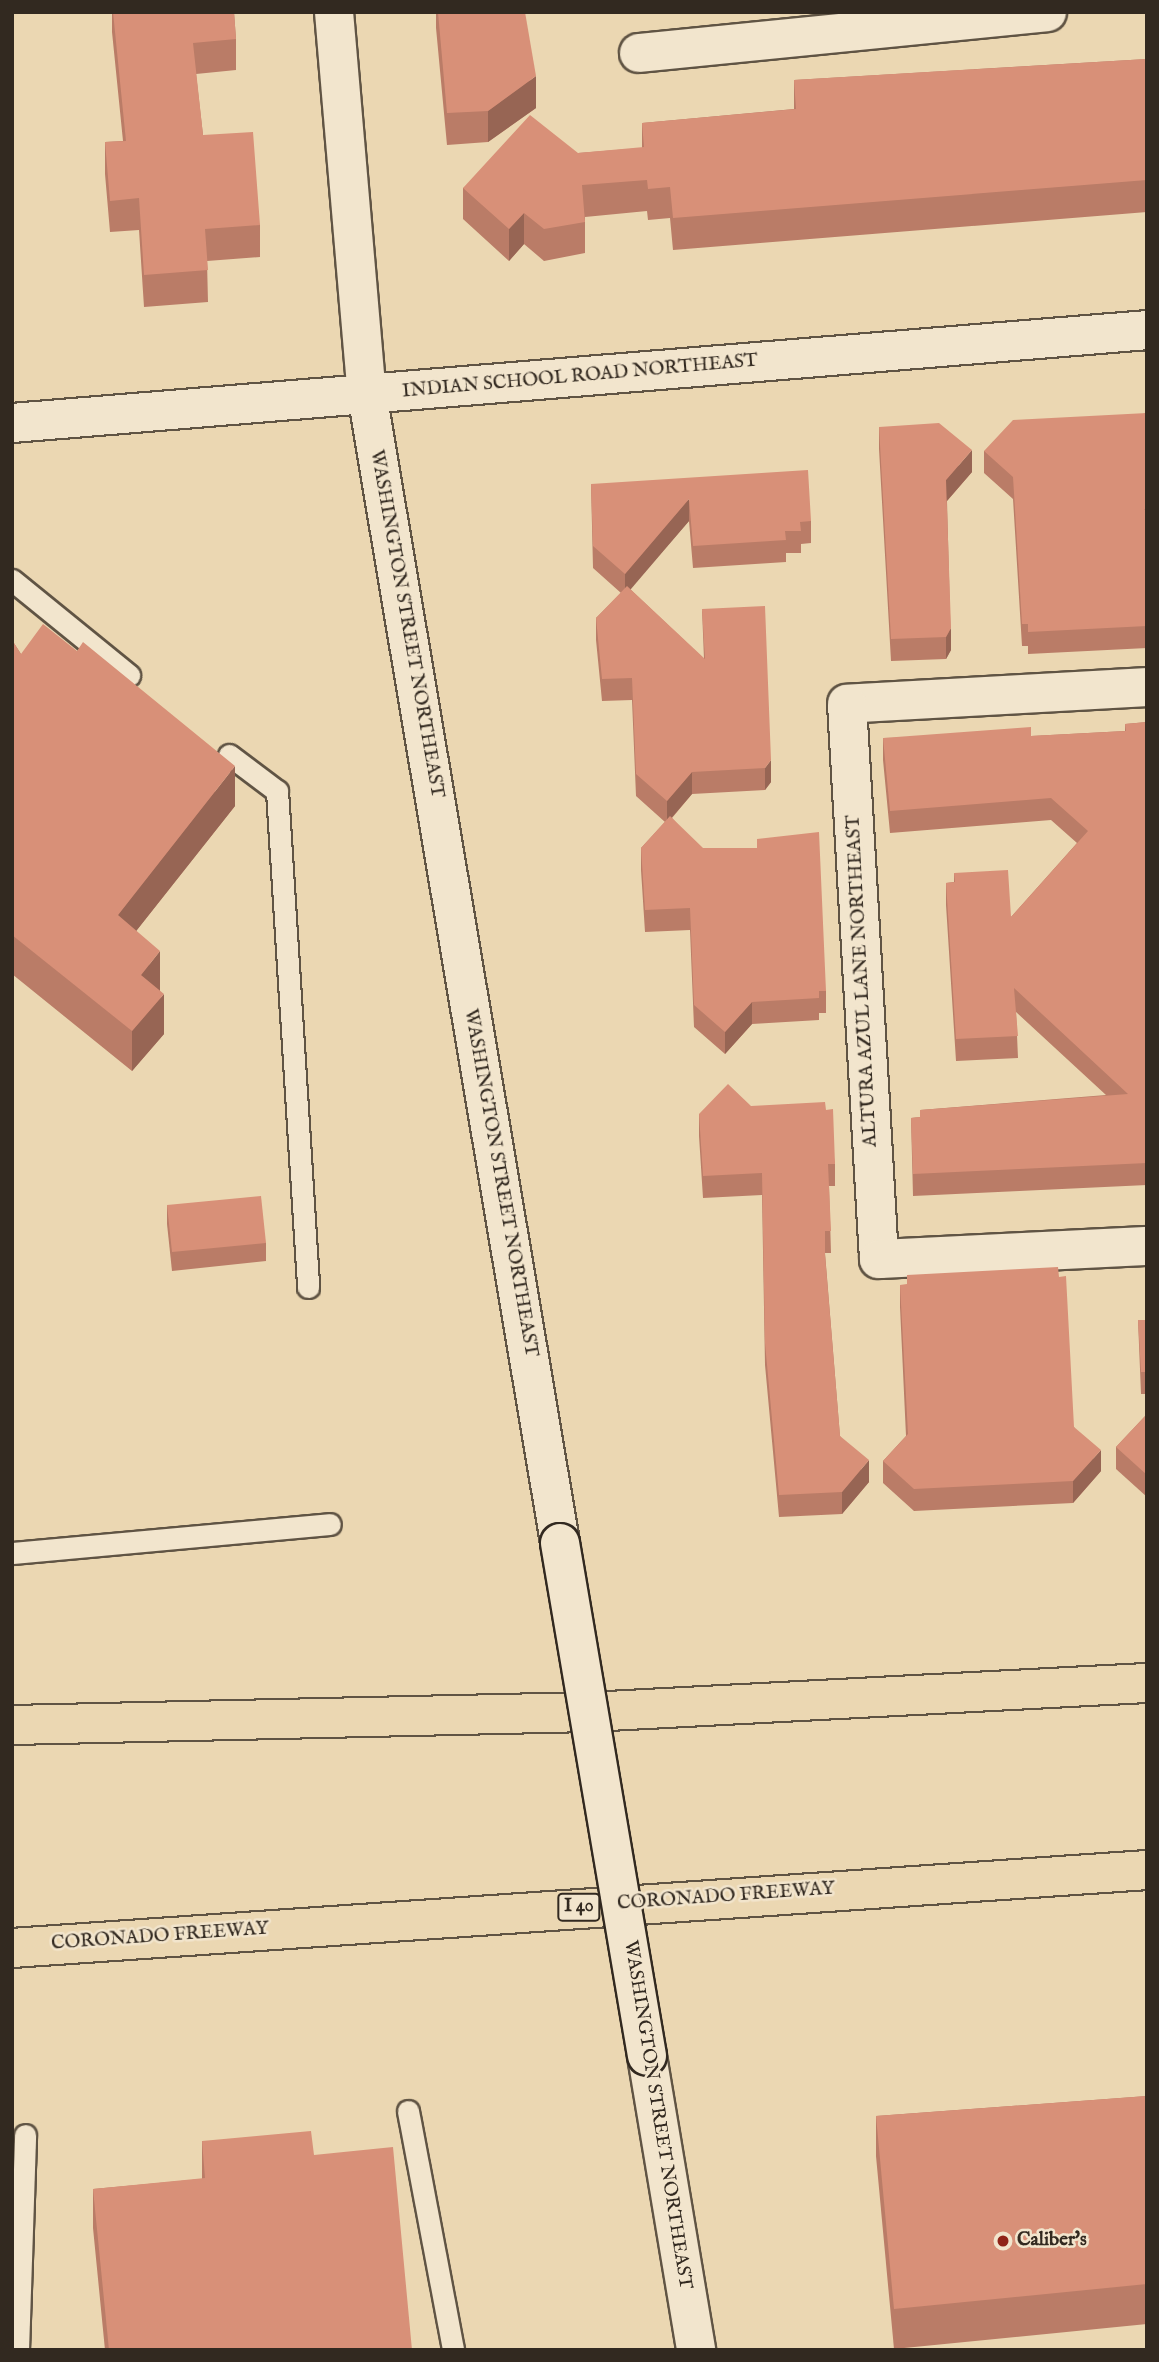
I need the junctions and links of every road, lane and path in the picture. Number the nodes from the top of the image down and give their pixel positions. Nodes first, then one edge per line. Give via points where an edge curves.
1 (334, 12) edge
2 (1047, 12) edge
3 (862, 21) edge
4 (639, 53) dead end
5 (1147, 330) edge
6 (367, 394) junction
7 (12, 423) edge
8 (12, 580) edge
9 (129, 675) dead end
10 (1147, 687) edge
11 (229, 755) dead end
12 (1147, 1246) edge
13 (308, 1287) dead end
14 (330, 1524) dead end
15 (12, 1553) edge
16 (1147, 1683) edge
17 (12, 1725) edge
18 (1147, 1870) edge
19 (12, 1948) edge
20 (408, 2110) dead end
21 (25, 2135) dead end
22 (18, 2350) edge
23 (453, 2350) edge
24 (696, 2350) edge

1 - 6 street, WASHINGTON STREET NORTHEAST
2 - 3 street
3 - 4 street
5 - 6 street, INDIAN SCHOOL ROAD NORTHEAST
6 - 7 street, INDIAN SCHOOL ROAD NORTHEAST
6 - 24 street, WASHINGTON STREET NORTHEAST, bridge
8 - 9 lane
10 - 12 street, ALTURA AZUL LANE NORTHEAST via 848,704 879,1259
11 - 13 lane via 277,792
14 - 15 lane
16 - 17 highway via 589,1712
18 - 19 highway, CORONADO FREEWAY / I 40
20 - 23 lane
21 - 22 lane

